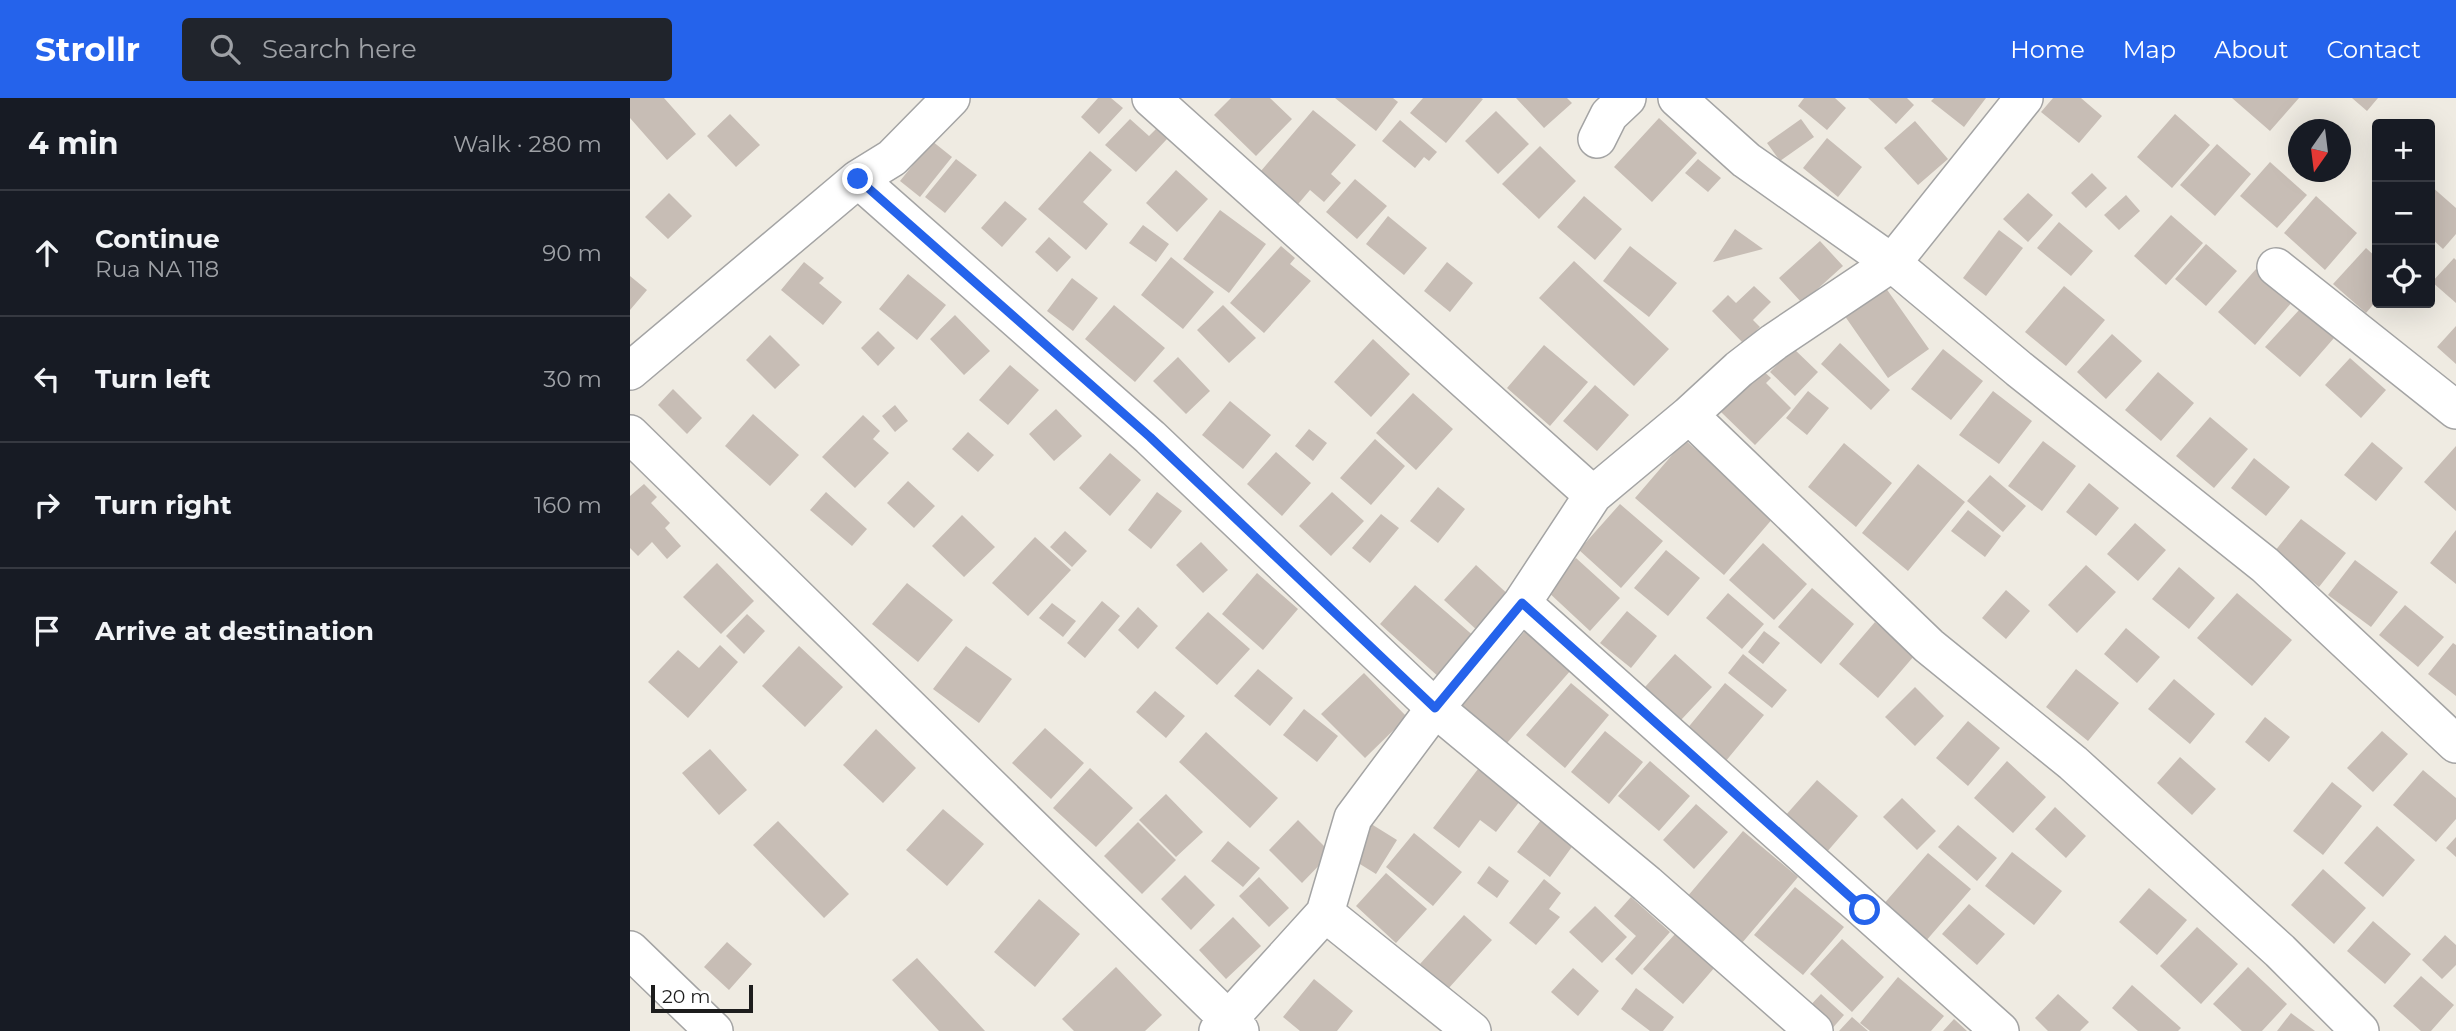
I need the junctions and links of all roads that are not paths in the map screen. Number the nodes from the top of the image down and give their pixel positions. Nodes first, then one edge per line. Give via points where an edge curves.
1 (951, 98) edge
2 (1151, 98) edge
3 (1626, 98) edge
4 (1677, 98) edge
5 (2024, 98) edge
6 (1597, 139) dead end
7 (858, 179) junction
8 (1892, 263) junction
9 (2276, 267) dead end
10 (630, 371) edge
11 (2456, 410) edge
12 (1689, 415) junction
13 (630, 434) edge
14 (1593, 495) junction
15 (1522, 603) junction
16 (1435, 708) junction
17 (2456, 744) edge
18 (1325, 913) junction
19 (630, 950) edge
20 (1229, 1027) edge
21 (714, 1031) edge
22 (1472, 1031) edge
23 (1814, 1031) edge
24 (2000, 1031) edge
25 (2360, 1031) edge

1 - 7 street via 892,158
2 - 14 street
3 - 6 street via 1609,114
4 - 8 street via 1746,160
5 - 8 street
7 - 10 street
7 - 16 street via 1150,437
8 - 12 street via 1756,355
8 - 17 street via 2264,565
9 - 11 street
12 - 14 street
12 - 25 street via 1929,646 2073,763 2280,951
13 - 20 street
14 - 15 street
15 - 16 street
15 - 24 street
16 - 18 street via 1353,818
16 - 23 street
18 - 20 street
18 - 22 street
19 - 21 street

